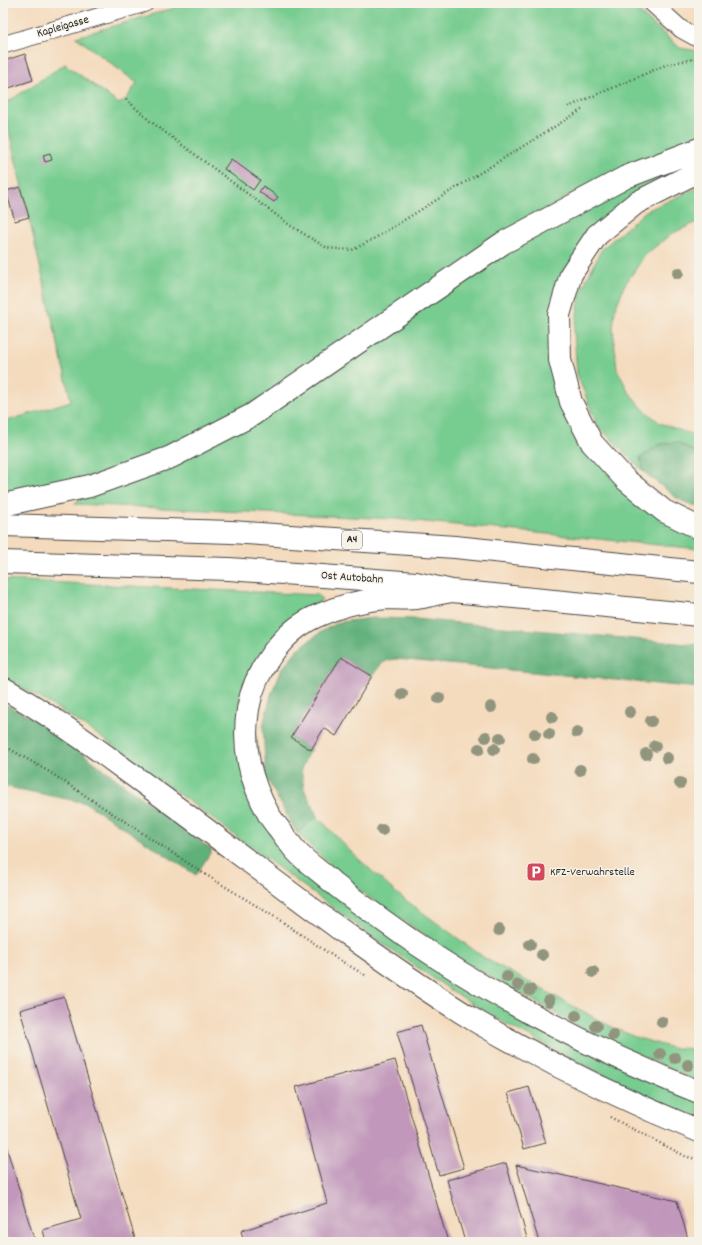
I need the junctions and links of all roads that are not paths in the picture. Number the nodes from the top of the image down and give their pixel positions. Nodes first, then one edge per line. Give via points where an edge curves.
1 (145, 3) edge
2 (652, 3) edge
3 (699, 39) edge
4 (3, 45) edge
5 (699, 149) edge
6 (699, 173) edge
7 (3, 505) edge
8 (3, 525) edge
9 (699, 528) edge
10 (3, 562) edge
11 (699, 572) edge
12 (452, 591) junction
13 (699, 615) edge
14 (3, 688) edge
15 (699, 1092) edge
16 (699, 1131) edge

1 - 4 street, Kapleigasse
2 - 3 street via 681,29
5 - 7 highway via 626,177 503,243 252,415 171,457 90,486
6 - 9 highway via 636,203 597,235 571,274 559,316 560,360 571,402 592,443 626,480 664,511
8 - 11 highway, A4 via 239,532 455,547
10 - 12 highway, Ost Autobahn via 229,569 416,583
12 - 13 highway, Ost Autobahn
12 - 15 highway via 415,598 386,598 333,609 314,617 298,628 273,652 254,685 249,702 246,734 247,760 252,780 270,817 297,852 359,904 444,962 555,1026 668,1080
14 - 16 highway via 65,726 342,931 478,1022 541,1057 648,1110

